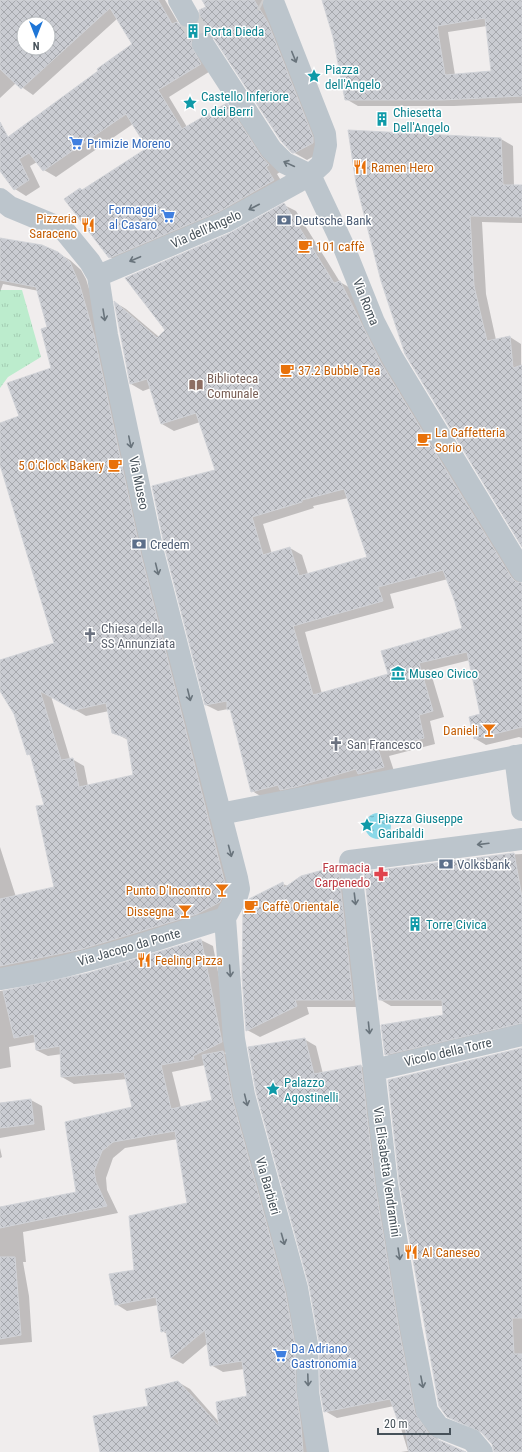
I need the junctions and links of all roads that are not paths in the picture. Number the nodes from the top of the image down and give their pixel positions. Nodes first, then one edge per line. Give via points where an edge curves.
1 (274, 7) edge
2 (203, 44) tunnel mouth
3 (310, 175) junction
4 (0, 199) edge
5 (98, 276) junction
6 (522, 571) edge
7 (518, 755) edge
8 (522, 810) edge
9 (220, 814) junction
10 (522, 839) edge
11 (225, 918) junction
12 (0, 979) edge
13 (522, 1034) edge
14 (374, 1070) junction
15 (318, 1452) edge
16 (482, 1452) edge

1 -> 3 street, Via dell'Angelo via 325,134 326,150 322,164
3 -> 2 street via 285,163 271,150
3 -> 5 street, Via dell'Angelo via 225,222
3 - 6 street, Via Roma via 343,245 374,322 392,357
4 - 5 street, Via Museo via 10,207 63,230 90,262
5 -> 9 street, Via Museo via 107,334 153,552
7 - 8 street
7 - 9 street
9 -> 11 street via 239,889
10 -> 14 street, Via Elisabetta Vendramini via 350,861
11 - 12 street, Via Jacopo da Ponte via 30,975
11 -> 15 street, Via Barbieri via 236,1046 250,1117 297,1288 307,1344 308,1392
13 - 14 street, Vicolo della Torre
14 -> 16 street, Via Elisabetta Vendramini via 387,1183 427,1411 439,1427 472,1440

